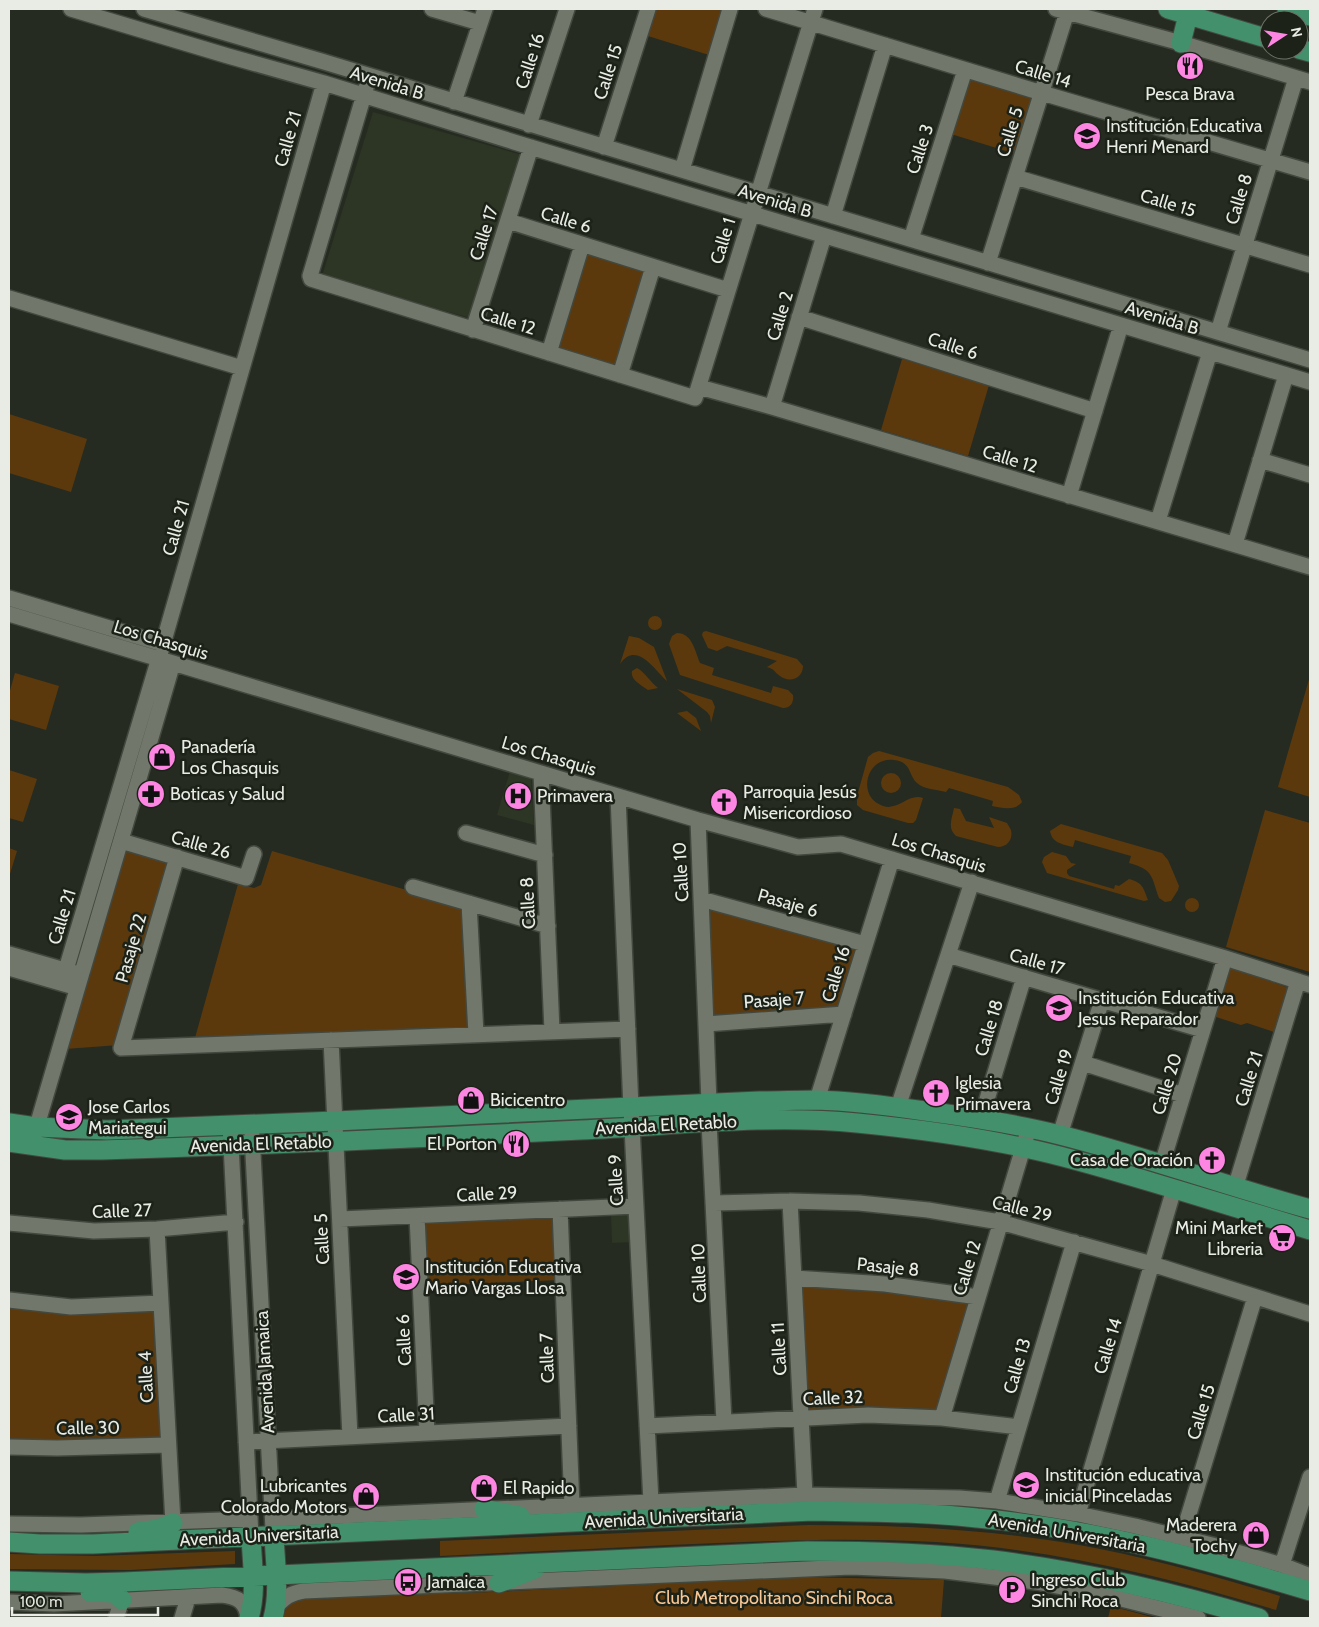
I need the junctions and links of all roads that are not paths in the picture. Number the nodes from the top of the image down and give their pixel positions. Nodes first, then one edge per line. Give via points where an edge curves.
1 (71, 9) edge
2 (144, 9) edge
3 (432, 9) edge
4 (567, 9) edge
5 (648, 9) edge
6 (730, 9) edge
7 (766, 9) edge
8 (1168, 9) edge
9 (1287, 9) edge
10 (1062, 10) edge
11 (1188, 15) junction
12 (482, 16) edge
13 (813, 16) edge
14 (1310, 16) edge
15 (1259, 36) edge
16 (1181, 43) junction
17 (885, 45) junction
18 (965, 70) junction
19 (370, 77) junction
20 (1303, 80) edge
21 (324, 83) junction
22 (1042, 93) junction
23 (363, 96) junction
24 (454, 102) junction
25 (529, 125) junction
26 (531, 147) junction
27 (604, 147) junction
28 (1271, 160) junction
29 (682, 170) junction
30 (1310, 172) edge
31 (1015, 177) junction
32 (758, 193) junction
33 (751, 214) junction
34 (833, 216) junction
35 (508, 222) junction
36 (876, 229) junction
37 (824, 236) junction
38 (911, 240) junction
39 (582, 245) junction
40 (1245, 245) junction
41 (868, 249) junction
42 (988, 263) junction
43 (1310, 265) edge
44 (653, 267) junction
45 (728, 290) junction
46 (9, 298) edge
47 (799, 317) junction
48 (1121, 325) junction
49 (473, 330) junction
50 (1218, 332) junction
51 (1210, 352) junction
52 (549, 353) junction
53 (1310, 360) edge
54 (242, 368) junction
55 (620, 375) junction
56 (1286, 375) junction
57 (1310, 382) edge
58 (697, 392) junction
59 (772, 407) junction
60 (1095, 411) junction
61 (1260, 460) junction
62 (1310, 475) edge
63 (1069, 496) junction
64 (1158, 522) junction
65 (1234, 544) junction
66 (1310, 567) edge
67 (9, 598) edge
68 (9, 614) edge
69 (163, 644) junction
70 (166, 661) junction
71 (541, 773) junction
72 (618, 796) junction
73 (698, 820) junction
74 (466, 833) dead end
75 (120, 841) junction
76 (254, 854) dead end
77 (544, 855) junction
78 (176, 857) junction
79 (892, 859) junction
80 (972, 882) junction
81 (413, 887) dead end
82 (701, 899) junction
83 (469, 903) junction
84 (548, 926) junction
85 (865, 944) junction
86 (9, 954) edge
87 (948, 955) junction
88 (1225, 958) junction
89 (9, 968) edge
90 (64, 977) junction
91 (1024, 977) junction
92 (79, 982) junction
93 (1304, 983) edge
94 (1102, 1000) junction
95 (844, 1014) junction
96 (706, 1024) junction
97 (628, 1029) junction
98 (1203, 1030) junction
99 (552, 1031) junction
100 (476, 1034) junction
101 (331, 1040) junction
102 (1083, 1062) junction
103 (1183, 1095) junction
104 (817, 1100) junction
105 (709, 1103) junction
106 (898, 1107) junction
107 (631, 1108) junction
108 (982, 1119) junction
109 (335, 1121) junction
110 (710, 1122) junction
111 (9, 1123) edge
112 (230, 1125) junction
113 (251, 1125) junction
114 (36, 1127) junction
115 (632, 1128) junction
116 (1029, 1128) junction
117 (1060, 1135) junction
118 (9, 1142) edge
119 (336, 1142) junction
120 (231, 1145) junction
121 (252, 1145) junction
122 (31, 1146) junction
123 (1023, 1148) junction
124 (1162, 1164) junction
125 (1235, 1188) junction
126 (1174, 1189) junction
127 (790, 1201) junction
128 (714, 1203) junction
129 (636, 1206) junction
130 (1310, 1208) edge
131 (560, 1209) junction
132 (417, 1216) junction
133 (340, 1219) junction
134 (9, 1222) edge
135 (236, 1222) junction
136 (1000, 1222) junction
137 (157, 1229) junction
138 (1310, 1230) edge
139 (1074, 1242) junction
140 (1152, 1264) junction
141 (794, 1278) junction
142 (978, 1297) junction
143 (1255, 1297) junction
144 (9, 1300) edge
145 (161, 1303) junction
146 (1310, 1314) edge
147 (267, 1415) junction
148 (245, 1416) junction
149 (801, 1418) junction
150 (942, 1418) junction
151 (724, 1422) junction
152 (569, 1426) junction
153 (648, 1426) junction
154 (1019, 1427) junction
155 (427, 1433) junction
156 (350, 1437) junction
157 (269, 1441) junction
158 (246, 1442) junction
159 (168, 1445) junction
160 (9, 1447) edge
161 (1310, 1478) edge
162 (805, 1495) junction
163 (997, 1501) junction
164 (651, 1502) junction
165 (572, 1506) junction
166 (484, 1509) junction
167 (1078, 1514) junction
168 (172, 1523) junction
169 (558, 1523) junction
170 (9, 1524) edge
171 (273, 1527) junction
172 (250, 1528) junction
173 (1182, 1537) junction
174 (9, 1542) edge
175 (93, 1544) junction
176 (549, 1563) junction
177 (1282, 1565) junction
178 (276, 1576) junction
179 (1310, 1576) edge
180 (253, 1577) junction
181 (9, 1581) edge
182 (46, 1582) junction
183 (499, 1583) junction
184 (1310, 1591) edge
185 (188, 1598) junction
186 (9, 1602) edge
187 (119, 1609) edge
188 (52, 1611) edge
189 (274, 1613) edge
190 (182, 1618) edge
191 (249, 1618) edge
192 (1198, 1618) edge
193 (1259, 1618) edge

1 - 21 street, Avenida B
2 - 19 street, Avenida B
3 - 12 street
4 - 25 street, Calle 16
5 - 27 street, Calle 15
6 - 29 street
7 - 13 street, Calle 14
8 - 11 main road
9 - 14 main road
10 - 16 street
10 - 22 street, Calle 5
11 - 15 main road
11 - 16 main road
12 - 24 street
13 - 17 street, Calle 14
13 - 32 street, Calle 1
16 - 20 street
17 - 18 street, Calle 14
17 - 34 street
18 - 22 street, Calle 14
18 - 38 street, Calle 3
19 - 23 street
19 - 24 street, Avenida B
20 - 28 street, Calle 8
21 - 23 street, Avenida B
21 - 54 street, Calle 21
22 - 28 street, Calle 14
22 - 31 street, Calle 5
23 - 26 street, Avenida B
23 - 49 street, Calle 12 via 311,279
24 - 25 street, Avenida B
25 - 27 street, Avenida B
26 - 33 street, Avenida B
26 - 35 street, Calle 17
27 - 29 street, Avenida B
28 - 30 street, Calle 14
28 - 40 street, Calle 8
29 - 32 street, Avenida B
31 - 40 street, Calle 15
31 - 42 street, Calle 5
32 - 33 street, Calle 1
32 - 34 street, Avenida B
33 - 37 street, Avenida B
33 - 45 street, Calle 1
34 - 36 street, Avenida B
35 - 39 street, Calle 6
35 - 49 street, Calle 17
36 - 38 street, Avenida B
36 - 41 street
37 - 41 street, Avenida B
37 - 47 street, Calle 2
38 - 42 street, Avenida B
39 - 44 street, Calle 6
39 - 52 street
40 - 43 street, Calle 15
40 - 50 street, Calle 8
41 - 48 street, Avenida B
42 - 50 street, Avenida B
44 - 45 street, Calle 6
44 - 55 street
45 - 58 street, Calle 1
46 - 54 street
47 - 59 street, Calle 2
47 - 60 street, Calle 6
48 - 51 street, Avenida B
48 - 60 street
49 - 52 street, Calle 12
50 - 53 street, Avenida B
51 - 56 street, Avenida B
51 - 64 street
52 - 55 street, Calle 12
54 - 69 street, Calle 21
55 - 58 street, Calle 12
56 - 57 street, Avenida B
56 - 61 street
58 - 59 street, Calle 12
59 - 63 street, Calle 12
60 - 63 street
61 - 62 street
61 - 65 street
63 - 64 street, Calle 12
64 - 65 street, Calle 12
65 - 66 street, Calle 12
67 - 69 street, Los Chasquis
68 - 70 street, Los Chasquis
69 - 70 street, Calle 21
70 - 71 street, Los Chasquis
70 - 75 street, Calle 21
70 - 90 street, Calle 21
71 - 72 street, Los Chasquis
71 - 77 street, Calle 8
72 - 73 street, Los Chasquis
72 - 97 street, Calle 9
73 - 79 street, Los Chasquis via 798,847 841,844
73 - 82 street, Calle 10
74 - 77 street
75 - 78 street, Calle 26
75 - 92 street, Calle 21
76 - 78 street, Calle 26 via 246,878
77 - 84 street, Calle 8
78 - 101 street, Pasaje 22 via 121,1048
79 - 80 street, Los Chasquis
79 - 85 street, Calle 16
80 - 87 street
80 - 88 street, Los Chasquis
81 - 83 street
82 - 85 street, Pasaje 6
82 - 96 street, Calle 10
83 - 84 street
83 - 100 street
84 - 99 street, Calle 8
85 - 95 street, Calle 16
86 - 90 street
87 - 91 street, Calle 17
87 - 106 street
88 - 93 street, Los Chasquis
88 - 98 street, Calle 20
89 - 90 street
90 - 92 street
91 - 94 street, Calle 17
91 - 108 street, Calle 18
92 - 114 street, Calle 21
93 - 125 street, Calle 21
94 - 98 street, Calle 17
94 - 102 street, Calle 19
95 - 96 street, Pasaje 7
95 - 104 street, Calle 16
96 - 105 street, Calle 10
97 - 99 street
97 - 107 street, Calle 9
98 - 103 street, Calle 20
99 - 100 street
100 - 101 street
101 - 109 street, Calle 5
102 - 103 street
102 - 117 street, Calle 19
103 - 124 street, Calle 20
104 - 105 main road, Avenida El Retablo
104 - 106 main road, Avenida El Retablo
105 - 107 main road, Avenida El Retablo
106 - 108 main road, Avenida El Retablo
107 - 109 main road, Avenida El Retablo
107 - 115 street, Calle 9
108 - 116 main road, Avenida El Retablo
109 - 113 main road, Avenida El Retablo
109 - 119 street, Calle 5
110 - 115 main road, Avenida El Retablo
110 - 123 main road, Avenida El Retablo via 791,1119 849,1122 981,1139
110 - 128 street, Calle 10
111 - 114 main road, Avenida El Retablo
112 - 113 main road, Avenida El Retablo
112 - 114 main road, Avenida El Retablo via 106,1130
112 - 120 street, Avenida Jamaica
113 - 121 street, Avenida Jamaica
114 - 122 street, Calle 21
115 - 119 main road, Avenida El Retablo
115 - 129 street, Calle 9
116 - 117 main road, Avenida El Retablo
116 - 123 street, Calle 12
117 - 124 main road, Avenida El Retablo
118 - 122 main road, Avenida El Retablo
119 - 121 main road, Avenida El Retablo
119 - 133 street, Calle 5
120 - 121 main road, Avenida El Retablo
120 - 122 main road, Avenida El Retablo via 84,1150
120 - 135 street, Avenida Jamaica
121 - 147 street, Avenida Jamaica
123 - 126 main road, Avenida El Retablo
123 - 136 street, Calle 12
124 - 125 main road, Avenida El Retablo
125 - 130 main road, Avenida El Retablo
126 - 138 main road, Avenida El Retablo
126 - 140 street, Calle 14
127 - 128 street, Calle 29
127 - 136 street, Calle 29 via 889,1205
127 - 141 street, Calle 11
128 - 151 street, Calle 10
129 - 131 street, Calle 29
129 - 153 street, Calle 9
131 - 132 street, Calle 29
131 - 152 street, Calle 7
132 - 133 street, Calle 29
132 - 155 street, Calle 6
133 - 156 street, Calle 5
134 - 137 street, Calle 27 via 94,1231
135 - 137 street, Calle 27
135 - 148 street, Avenida Jamaica
136 - 139 street, Calle 29
136 - 142 street, Calle 12
137 - 145 street, Calle 4
139 - 140 street, Calle 29
139 - 154 street, Calle 13
140 - 143 street, Calle 29
140 - 167 street, Calle 14
141 - 142 street, Pasaje 8 via 885,1284
141 - 149 street, Calle 11
142 - 150 street, Calle 12
143 - 146 street, Calle 29
143 - 173 street, Calle 15
144 - 145 street via 71,1307
145 - 159 street, Calle 4
147 - 148 street via 256,1419
147 - 157 street, Avenida Jamaica
148 - 158 street, Avenida Jamaica
149 - 150 street, Calle 32 via 868,1415
149 - 151 street, Calle 32
149 - 162 street, Calle 11
150 - 154 street, Calle 32
151 - 153 street, Calle 32
152 - 155 street, Calle 31
152 - 165 street, Calle 7
153 - 164 street, Calle 9
154 - 163 street, Calle 13
155 - 156 street, Calle 31
156 - 157 street, Calle 31
157 - 158 street, Calle 31
157 - 171 street, Avenida Jamaica
158 - 172 street, Avenida Jamaica
159 - 160 street, Calle 30
159 - 168 street, Calle 4
161 - 177 street
162 - 163 street, Avenida Universitaria
162 - 164 street, Avenida Universitaria
163 - 167 street, Avenida Universitaria
164 - 165 street, Avenida Universitaria
165 - 166 street, Avenida Universitaria
166 - 169 main road
166 - 171 street, Avenida Universitaria
167 - 173 street, Avenida Universitaria
168 - 170 street, Avenida Universitaria
168 - 172 street, Avenida Universitaria
168 - 175 main road
169 - 171 main road, Avenida Universitaria
169 - 184 main road, Avenida Universitaria via 813,1511 977,1518 1073,1531 1152,1547
171 - 172 main road, Avenida Universitaria
171 - 178 main road, Avenida Jamaica
172 - 175 main road, Avenida Universitaria
172 - 180 main road, Avenida Jamaica
173 - 177 street, Avenida Universitaria
174 - 175 main road, Avenida Universitaria
176 - 178 main road
176 - 183 main road
176 - 193 main road via 807,1551 901,1553 992,1560 1116,1580
177 - 179 street, Avenida Universitaria
178 - 180 main road
178 - 189 main road, Avenida Jamaica
180 - 182 main road
180 - 191 main road, Avenida Jamaica via 253,1604
181 - 182 main road
182 - 187 main road via 70,1591 114,1593
183 - 189 street via 304,1591 282,1599
183 - 192 street via 817,1567 944,1570 1113,1596
185 - 187 street
185 - 190 street
185 - 191 street via 233,1596 247,1608
186 - 188 street
187 - 188 street

